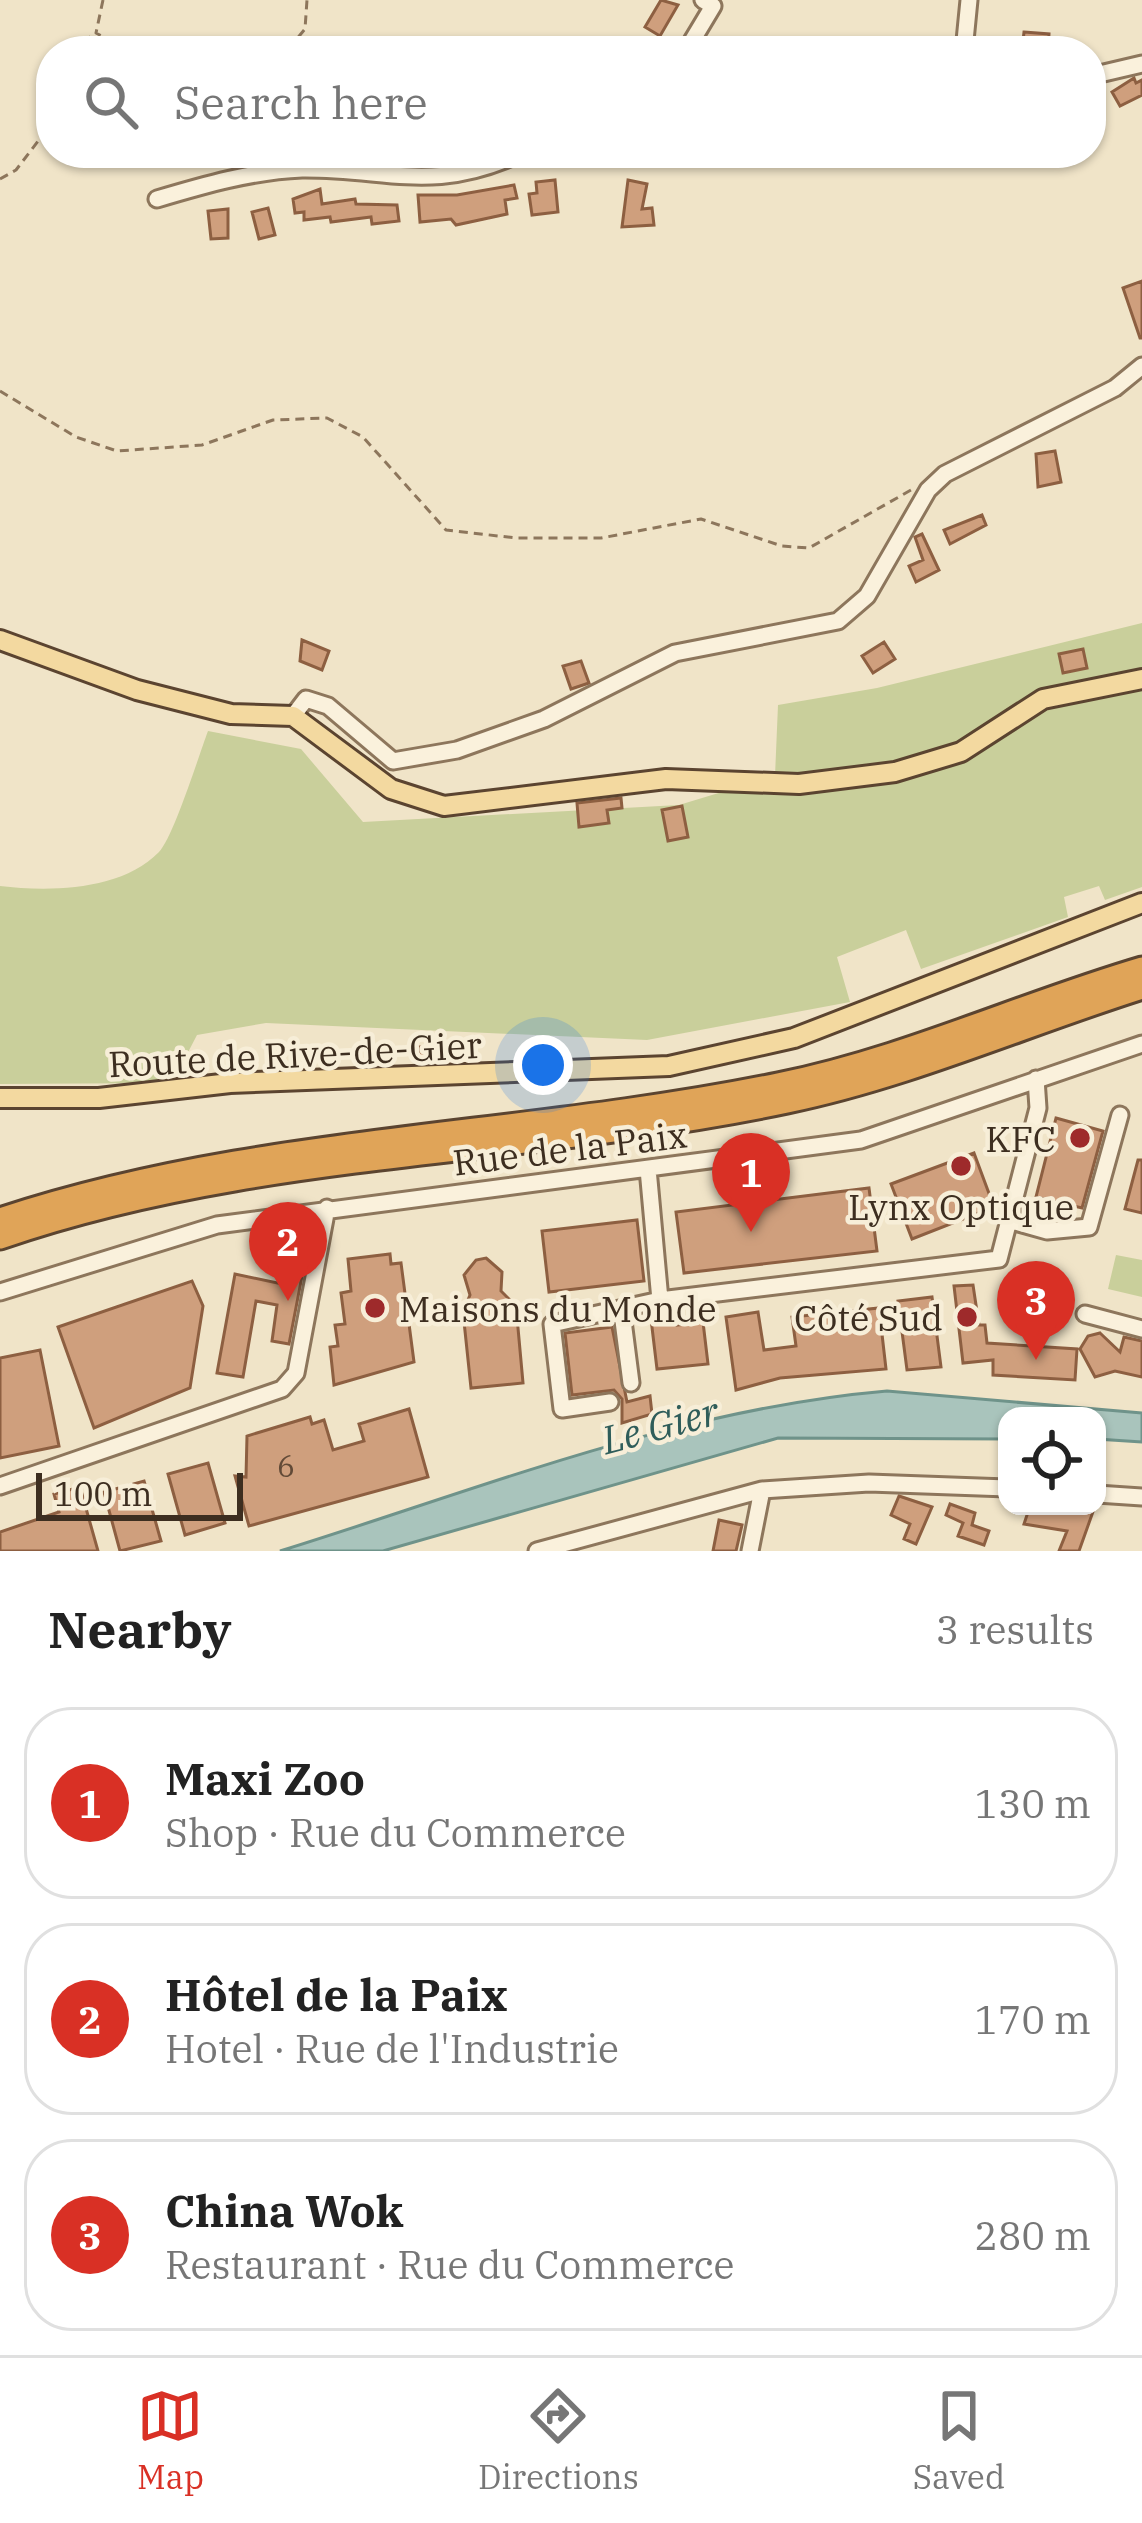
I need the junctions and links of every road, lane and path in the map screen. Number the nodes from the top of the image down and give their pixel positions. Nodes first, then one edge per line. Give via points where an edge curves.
1 (103, 0) edge
2 (307, 0) edge
3 (703, 0) edge
4 (969, 0) edge
5 (96, 33) junction
6 (92, 36) edge
7 (102, 36) edge
8 (299, 36) edge
9 (695, 36) edge
10 (965, 36) edge
11 (1142, 64) edge
12 (1106, 72) edge
13 (36, 144) edge
14 (480, 168) edge
15 (0, 178) edge
16 (157, 200) dead end
17 (1142, 366) edge
18 (0, 391) edge
19 (945, 474) junction
20 (0, 640) edge
21 (1142, 680) edge
22 (293, 716) junction
23 (1142, 903) edge
24 (1142, 968) edge
25 (1142, 988) edge
26 (1142, 1043) edge
27 (1036, 1079) junction
28 (0, 1098) edge
29 (1120, 1114) dead end
30 (648, 1169) junction
31 (327, 1208) junction
32 (0, 1219) edge
33 (1008, 1220) junction
34 (0, 1238) edge
35 (0, 1292) edge
36 (660, 1300) junction
37 (622, 1313) junction
38 (1085, 1314) dead end
39 (1142, 1329) edge
40 (631, 1383) dead end
41 (610, 1402) dead end
42 (0, 1486) edge
43 (998, 1489) edge
44 (761, 1490) junction
45 (1106, 1495) edge
46 (1142, 1497) edge
47 (537, 1551) edge
48 (750, 1551) edge

1 - 5 path
2 - 8 path
3 - 9 street via 713,6
4 - 10 street
5 - 6 path
5 - 7 path
11 - 12 street
13 - 15 path
14 - 16 street via 422,180 302,170 219,180
17 - 19 street via 1115,388
18 - 19 path via 76,437 117,451 202,445 273,420 327,418 363,437 446,530 516,538 601,538 701,519 809,548
19 - 22 street via 867,596 838,621 674,653 544,719 418,760 393,761 328,706 306,699
20 - 22 main road via 137,690 231,714
21 - 22 main road via 1043,699 961,752 895,772 800,784 666,779 444,806 391,789
23 - 28 main road, Route de Rive-de-Gier via 794,1038 670,1066
24 - 32 highway via 777,1084 268,1154
25 - 34 highway via 786,1102 268,1173 160,1193
26 - 27 street, Rue de la Paix
27 - 30 street, Rue de la Paix via 861,1140
27 - 33 street via 1038,1108
29 - 33 street via 1089,1227 1047,1231
30 - 31 street, Rue de la Paix
30 - 36 street
31 - 35 street, Rue de la Paix via 217,1225
31 - 42 street via 296,1373 282,1389
33 - 36 street via 999,1259
36 - 37 street
37 - 40 street
37 - 41 street via 552,1324 562,1409
38 - 39 street
43 - 44 street via 869,1483
44 - 47 street
44 - 48 street
45 - 46 street

